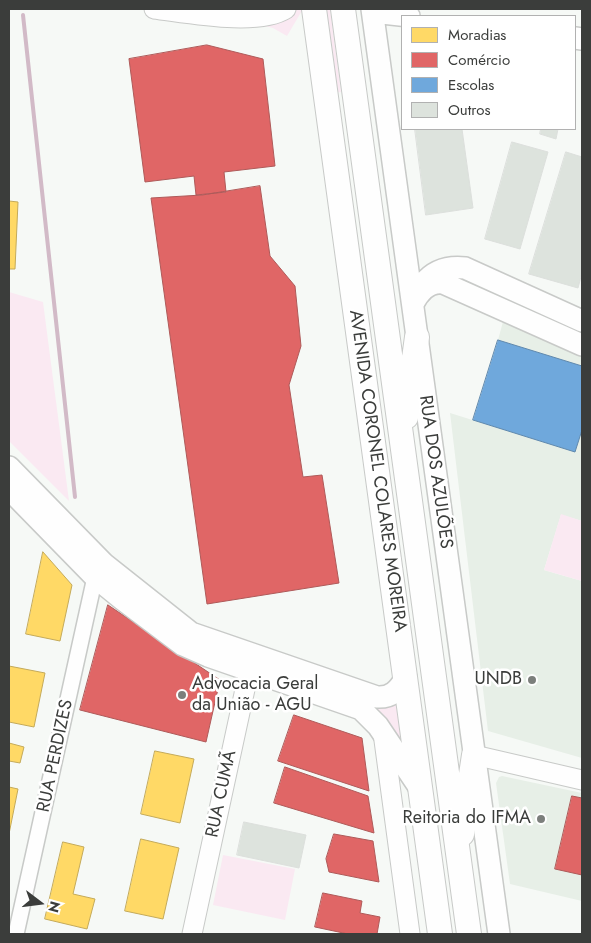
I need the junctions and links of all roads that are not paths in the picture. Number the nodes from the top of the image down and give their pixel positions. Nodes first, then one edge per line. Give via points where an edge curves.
1 (154, 9) edge
2 (286, 9) edge
3 (314, 9) edge
4 (343, 9) edge
5 (373, 10) edge
6 (403, 15) edge
7 (415, 299) junction
8 (582, 321) edge
9 (417, 337) junction
10 (582, 345) edge
11 (402, 446) junction
12 (9, 467) edge
13 (9, 489) edge
14 (95, 577) junction
15 (250, 662) junction
16 (406, 678) junction
17 (383, 733) junction
18 (474, 755) junction
19 (582, 780) edge
20 (421, 790) junction
21 (458, 860) junction
22 (16, 934) edge
23 (192, 934) edge
24 (410, 934) edge
25 (440, 934) edge
26 (469, 934) edge
27 (500, 934) edge

1 - 2 street via 222,17 266,17
3 - 16 main road, AVENIDA CORONEL COLARES MOREIRA
4 - 11 main road, AVENIDA CORONEL COLARES MOREIRA
5 - 6 main road
5 - 7 main road, RUA DOS AZULÕES
7 - 8 main road via 435,272 449,267 465,268
7 - 9 main road, RUA DOS AZULÕES
7 - 10 main road via 432,283 443,283
9 - 11 main road
9 - 18 main road, RUA DOS AZULÕES
11 - 21 main road, AVENIDA CORONEL COLARES MOREIRA
12 - 15 main road via 98,559 185,629
13 - 14 main road
14 - 15 main road via 184,645
14 - 22 street, RUA PERDIZES
15 - 16 main road via 384,698 393,695
15 - 17 main road via 355,706 368,715
15 - 23 street, RUA CUMÃ
16 - 20 main road, AVENIDA CORONEL COLARES MOREIRA
17 - 20 main road
17 - 24 street
18 - 19 street
18 - 21 main road
18 - 27 main road, RUA DOS AZULÕES
20 - 25 main road, AVENIDA CORONEL COLARES MOREIRA
21 - 26 main road, AVENIDA CORONEL COLARES MOREIRA

